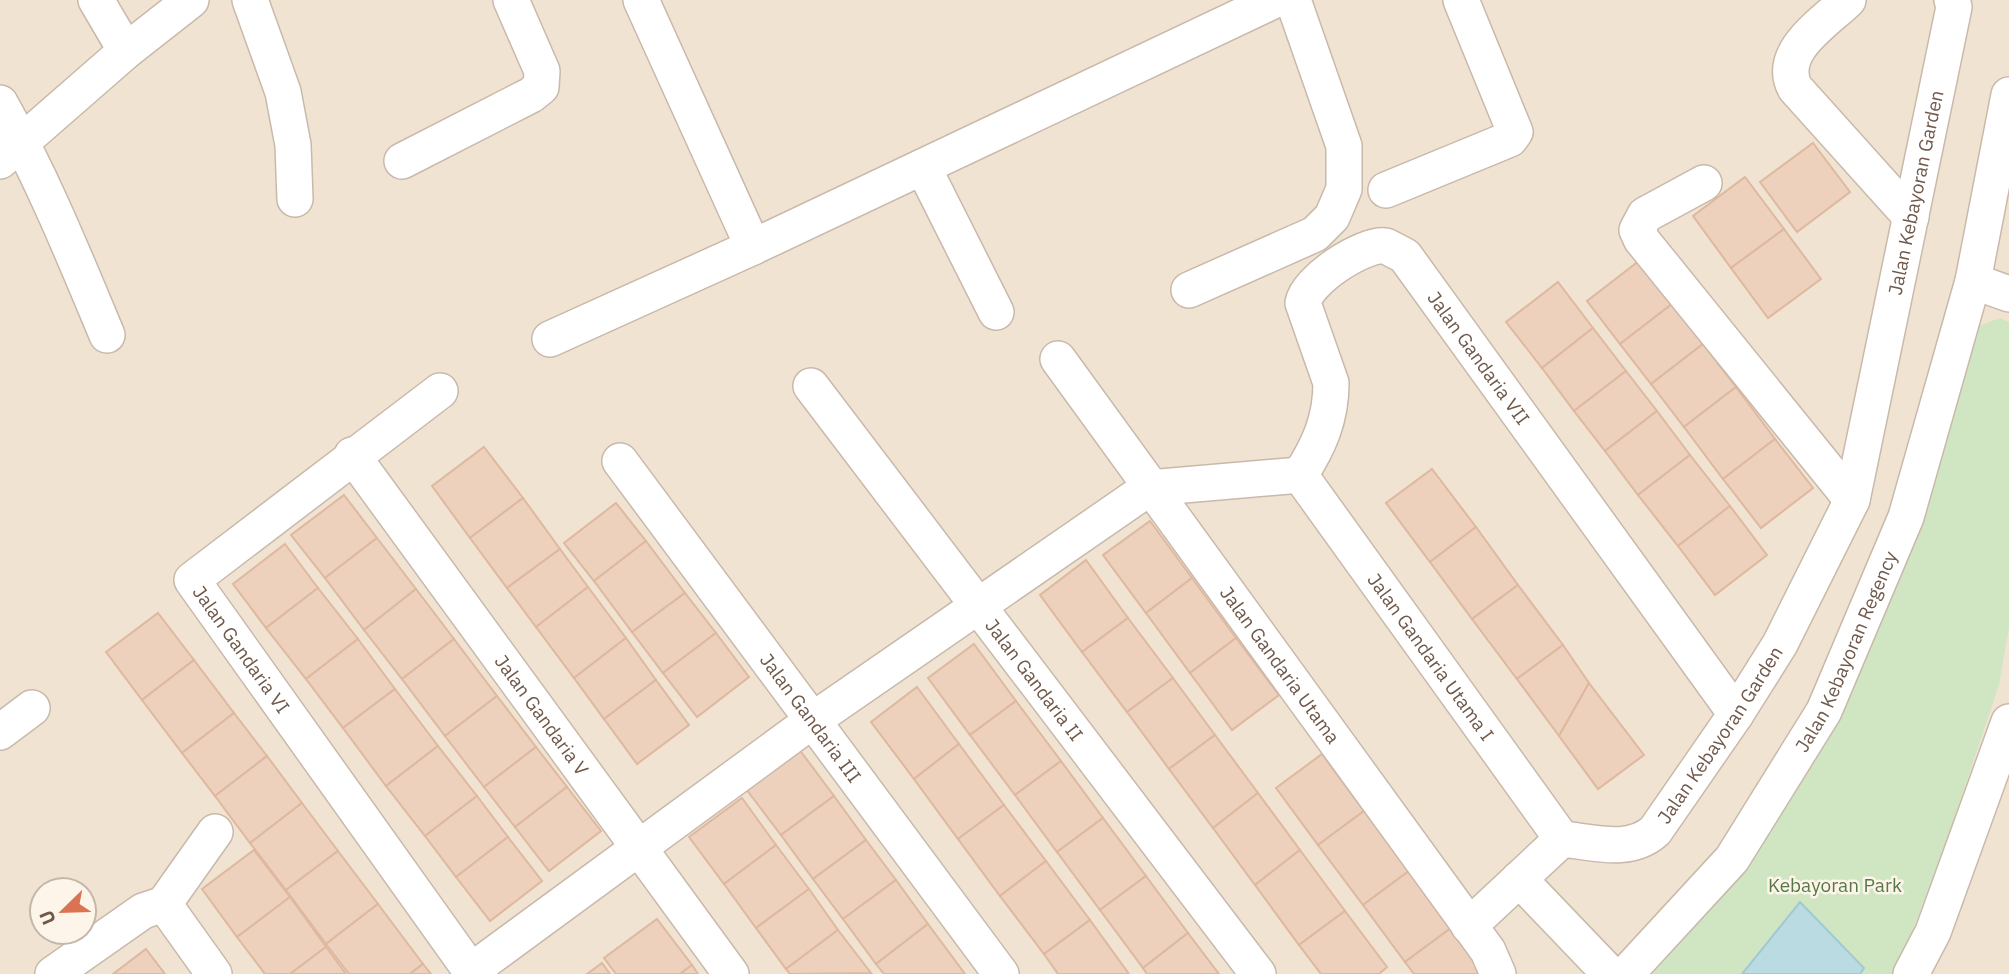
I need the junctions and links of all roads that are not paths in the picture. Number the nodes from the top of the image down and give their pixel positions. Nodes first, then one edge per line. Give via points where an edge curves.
1 (96, 0) edge
2 (191, 0) edge
3 (250, 0) edge
4 (511, 0) edge
5 (641, 0) edge
6 (1275, 0) edge
7 (1293, 0) edge
8 (1461, 0) edge
9 (1848, 0) edge
10 (1953, 4) edge
11 (126, 51) junction
12 (2009, 95) edge
13 (0, 103) edge
14 (12, 153) edge
15 (402, 161) dead end
16 (923, 167) junction
17 (1704, 183) dead end
18 (1386, 190) dead end
19 (295, 199) dead end
20 (1911, 217) junction
21 (753, 247) junction
22 (1973, 281) junction
23 (1189, 290) dead end
24 (2009, 294) edge
25 (996, 312) dead end
26 (107, 335) dead end
27 (550, 339) dead end
28 (1058, 359) dead end
29 (811, 386) dead end
30 (440, 391) dead end
31 (352, 455) junction
32 (620, 461) dead end
33 (1300, 475) junction
34 (1149, 488) junction
35 (1852, 500) junction
36 (979, 605) junction
37 (32, 708) dead end
38 (1736, 714) junction
39 (813, 720) junction
40 (2009, 722) edge
41 (0, 732) edge
42 (215, 832) dead end
43 (1562, 839) junction
44 (638, 848) junction
45 (1511, 886) junction
46 (163, 904) junction
47 (1469, 926) junction
48 (472, 972) edge
49 (53, 974) edge
50 (214, 974) edge
51 (731, 974) edge
52 (1002, 974) edge
53 (1258, 974) edge
54 (1498, 974) edge
55 (1577, 974) edge
56 (1610, 974) edge
57 (1626, 974) edge
58 (1911, 974) edge

1 - 11 street
2 - 11 street
3 - 19 street via 283,93 293,145
4 - 15 street via 542,71 541,87
5 - 21 street
6 - 16 street
7 - 23 street via 1343,146 1344,189 1332,217 1315,234
8 - 18 street via 1515,132 1510,139
9 - 20 street via 1794,53 1791,78 1795,88
10 - 20 street, Jalan Kebayoran Garden
11 - 14 street
12 - 22 street, Jalan Kebayoran Regency
13 - 14 street
14 - 26 street
16 - 21 street
16 - 25 street
17 - 35 street via 1645,215 1637,230 1641,239
20 - 35 street, Jalan Kebayoran Garden
21 - 27 street
22 - 24 street
22 - 57 street, Jalan Kebayoran Regency via 1906,517 1824,712 1732,859
28 - 34 street, Jalan Gandaria Utama
29 - 36 street, Jalan Gandaria II
30 - 31 street, Jalan Gandaria VI
31 - 44 street, Jalan Gandaria V
31 - 48 street, Jalan Gandaria VI via 192,580
32 - 39 street, Jalan Gandaria III
33 - 34 street
33 - 38 street, Jalan Gandaria VII via 1317,449 1331,396 1331,383 1303,303 1305,293 1322,275 1362,252 1386,246 1405,256
33 - 43 street, Jalan Gandaria Utama I
34 - 36 street
34 - 47 street, Jalan Gandaria Utama
35 - 38 street, Jalan Kebayoran Garden via 1780,644
36 - 39 street
36 - 53 street, Jalan Gandaria II
37 - 41 street
38 - 43 street, Jalan Kebayoran Garden via 1644,841 1630,845
39 - 44 street
39 - 52 street, Jalan Gandaria III
40 - 58 street via 1933,932
42 - 46 street
43 - 45 street
44 - 48 street
44 - 51 street, Jalan Gandaria V
45 - 47 street
45 - 55 street
45 - 56 street
46 - 49 street via 143,911
46 - 50 street
47 - 54 street, Jalan Gandaria Utama

